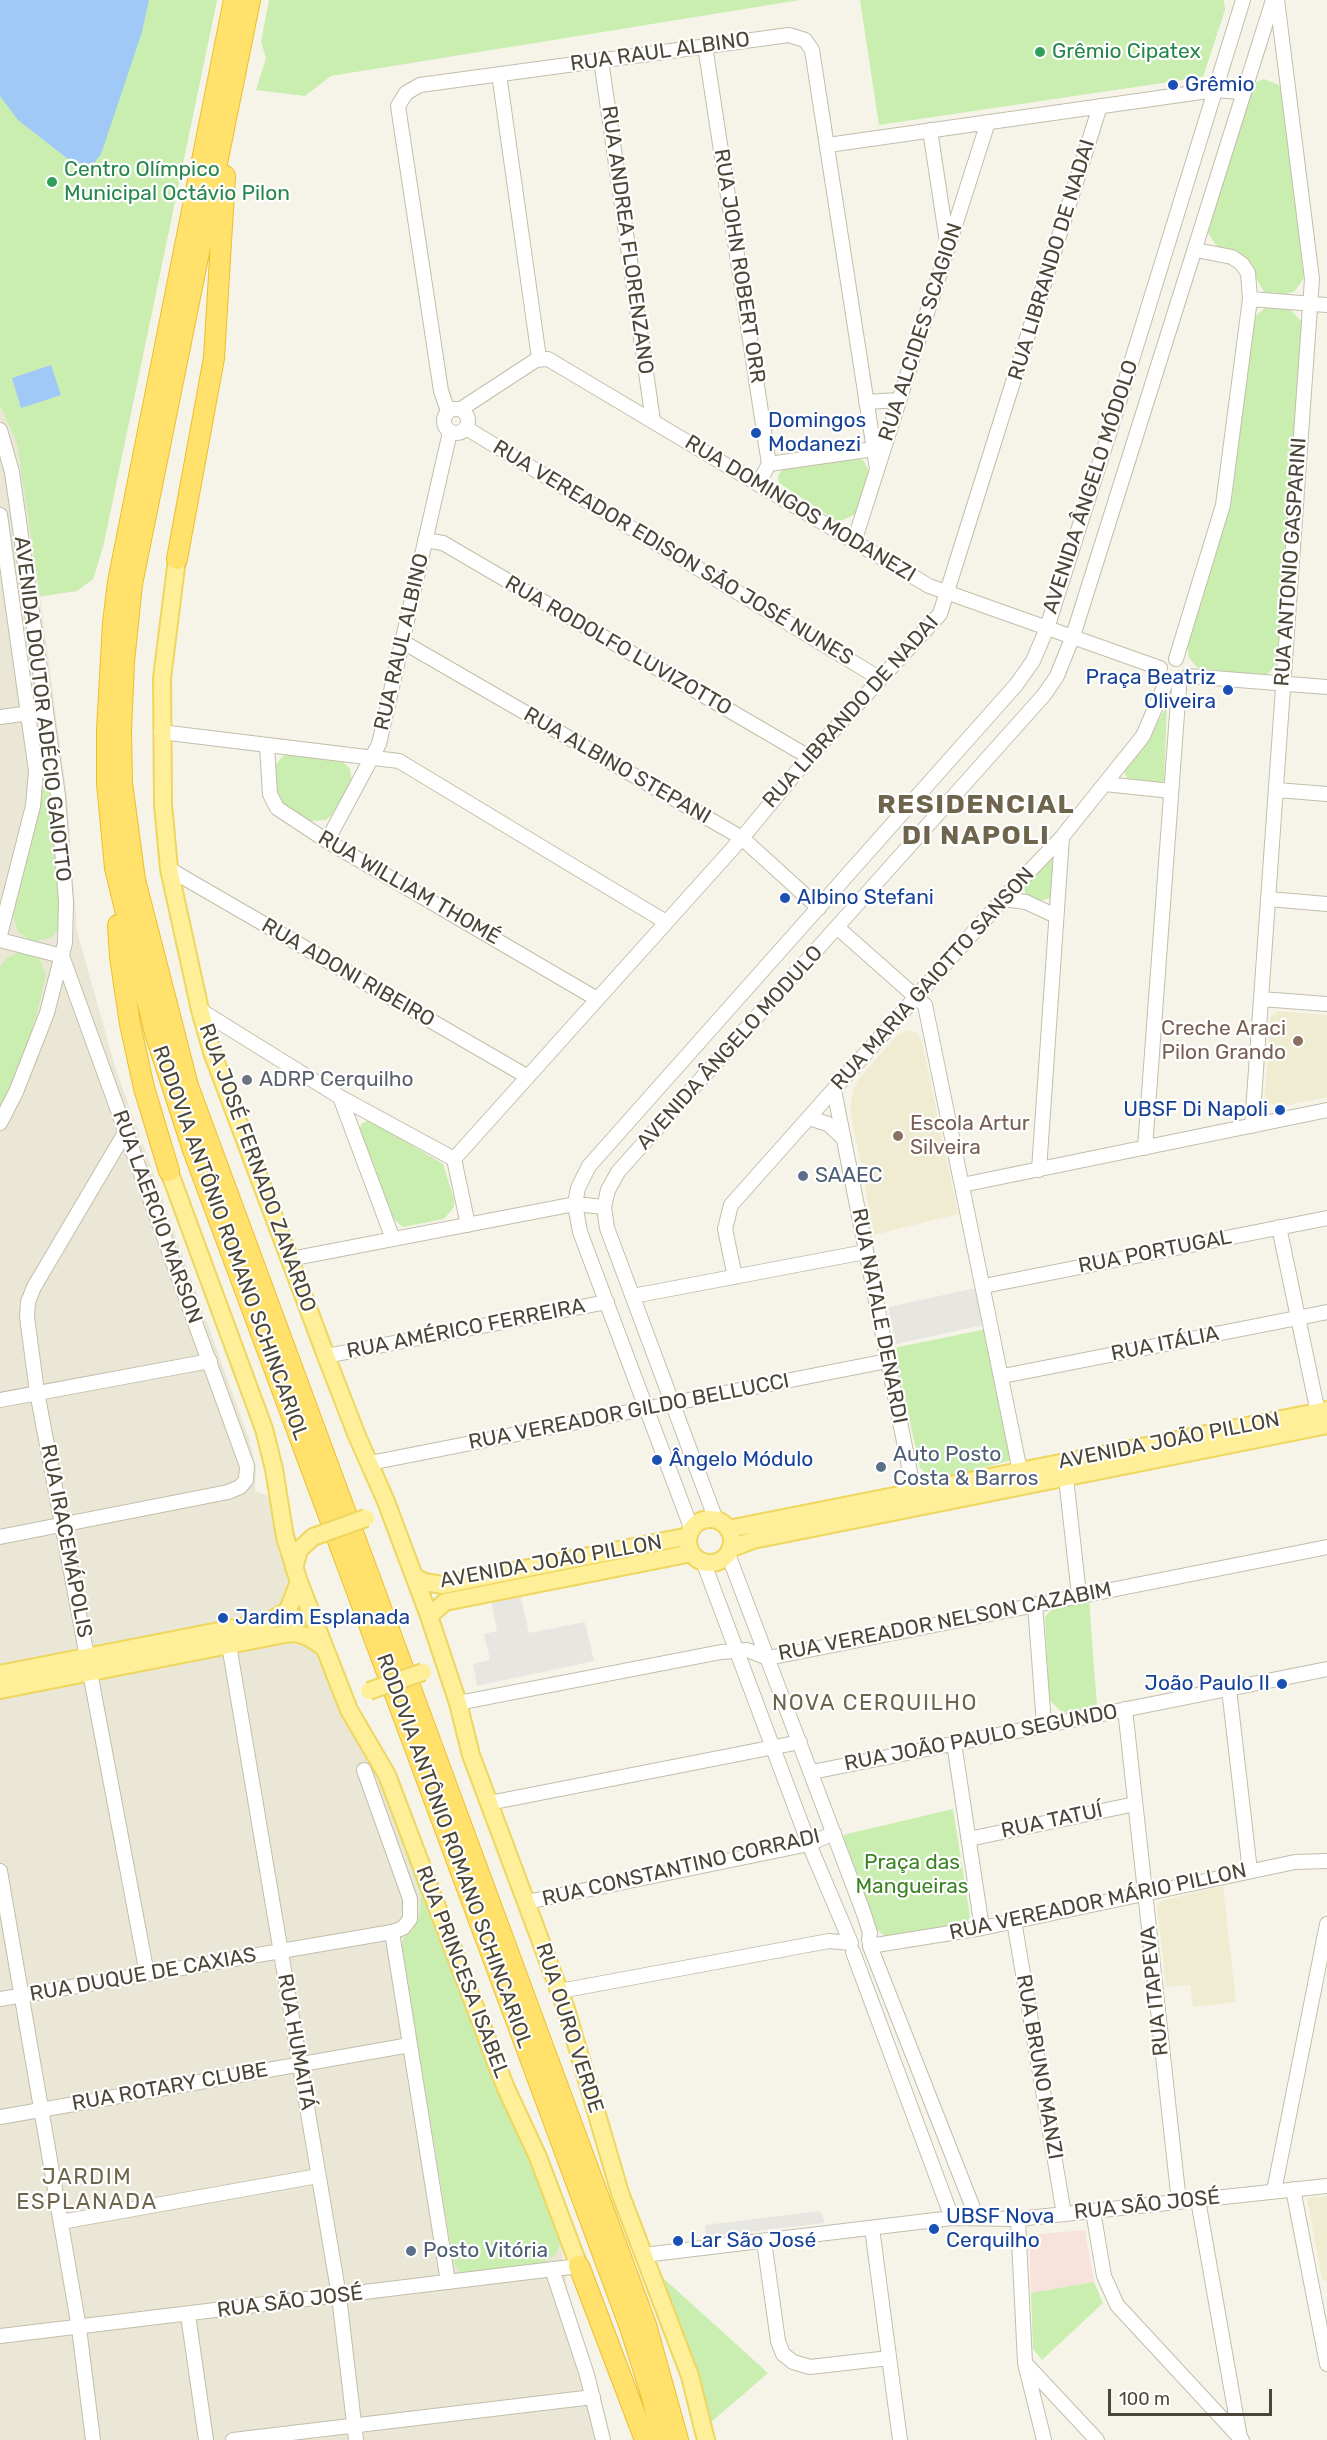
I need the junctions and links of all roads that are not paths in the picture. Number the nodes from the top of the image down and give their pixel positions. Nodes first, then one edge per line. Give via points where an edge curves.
1 (234, 0) edge
2 (250, 0) edge
3 (1243, 0) edge
4 (1275, 0) edge
5 (705, 46) junction
6 (601, 60) junction
7 (499, 74) junction
8 (1215, 90) junction
9 (1242, 92) junction
10 (1100, 106) junction
11 (227, 120) junction
12 (988, 122) junction
13 (930, 130) junction
14 (828, 145) junction
15 (948, 247) junction
16 (1196, 250) junction
17 (1250, 299) junction
18 (1310, 304) junction
19 (1327, 305) edge
20 (539, 358) junction
21 (899, 400) junction
22 (866, 402) junction
23 (454, 410) junction
24 (653, 421) junction
25 (466, 428) junction
26 (0, 430) edge
27 (450, 432) junction
28 (873, 449) junction
29 (770, 464) junction
30 (877, 469) junction
31 (758, 484) junction
32 (0, 514) edge
33 (425, 540) junction
34 (854, 542) junction
35 (177, 559) joint
36 (947, 592) junction
37 (1047, 628) junction
38 (1073, 636) junction
39 (403, 642) junction
40 (1176, 659) junction
41 (1160, 668) junction
42 (879, 678) junction
43 (1178, 683) junction
44 (1283, 684) junction
45 (1327, 687) edge
46 (45, 711) junction
47 (29, 713) junction
48 (0, 717) edge
49 (161, 732) junction
50 (267, 746) junction
51 (372, 757) junction
52 (809, 758) junction
53 (1105, 784) junction
54 (1276, 790) junction
55 (1171, 791) junction
56 (1327, 794) edge
57 (1062, 837) junction
58 (742, 838) junction
59 (327, 841) junction
60 (115, 868) junction
61 (169, 870) junction
62 (842, 882) junction
63 (1003, 899) junction
64 (1269, 899) junction
65 (862, 900) junction
66 (1327, 904) edge
67 (819, 908) junction
68 (1056, 916) junction
69 (666, 922) junction
70 (838, 928) junction
71 (0, 935) edge
72 (791, 939) junction
73 (0, 940) edge
74 (62, 956) junction
75 (812, 956) junction
76 (917, 997) junction
77 (597, 999) junction
78 (1261, 999) junction
79 (1327, 1005) edge
80 (200, 1010) junction
81 (528, 1077) junction
82 (834, 1090) junction
83 (340, 1097) junction
84 (1327, 1110) edge
85 (809, 1118) junction
86 (0, 1123) edge
87 (1252, 1126) junction
88 (126, 1131) junction
89 (844, 1139) junction
90 (1145, 1148) junction
91 (454, 1159) junction
92 (1039, 1170) junction
93 (169, 1171) joint
94 (962, 1185) junction
95 (575, 1204) junction
96 (604, 1207) junction
97 (1327, 1218) edge
98 (468, 1225) junction
99 (1279, 1227) junction
100 (393, 1239) junction
101 (865, 1252) junction
102 (290, 1259) junction
103 (735, 1277) junction
104 (984, 1286) junction
105 (633, 1296) junction
106 (607, 1302) junction
107 (1327, 1312) edge
108 (1298, 1317) junction
109 (326, 1356) junction
110 (210, 1361) junction
111 (887, 1361) junction
112 (1003, 1376) junction
113 (37, 1392) junction
114 (0, 1400) edge
115 (673, 1404) junction
116 (646, 1409) junction
117 (1323, 1418) edge
118 (370, 1463) junction
119 (1065, 1469) junction
120 (1020, 1471) junction
121 (915, 1499) junction
122 (395, 1524) junction
123 (722, 1524) junction
124 (63, 1525) junction
125 (690, 1533) junction
126 (0, 1537) edge
127 (1327, 1547) edge
128 (729, 1551) junction
129 (698, 1557) junction
130 (297, 1575) junction
131 (414, 1576) junction
132 (1079, 1595) junction
133 (1035, 1604) junction
134 (429, 1616) junction
135 (229, 1645) junction
136 (325, 1648) junction
137 (440, 1649) junction
138 (737, 1650) junction
139 (768, 1658) junction
140 (90, 1664) junction
141 (1327, 1669) edge
142 (0, 1674) edge
143 (337, 1682) junction
144 (1229, 1689) junction
145 (0, 1690) edge
146 (458, 1703) junction
147 (1125, 1709) junction
148 (1044, 1725) junction
149 (800, 1742) junction
150 (954, 1743) junction
151 (773, 1747) junction
152 (364, 1770) dead end
153 (812, 1772) junction
154 (489, 1803) junction
155 (1135, 1804) junction
156 (834, 1833) junction
157 (969, 1839) junction
158 (809, 1844) junction
159 (1327, 1861) edge
160 (0, 1871) edge
161 (1250, 1871) junction
162 (1144, 1894) junction
163 (527, 1902) junction
164 (1014, 1921) junction
165 (1327, 1924) edge
166 (982, 1928) junction
167 (392, 1932) junction
168 (869, 1943) junction
169 (852, 1948) junction
170 (280, 1951) junction
171 (147, 1974) junction
172 (560, 1991) junction
173 (21, 1995) junction
174 (0, 1999) edge
175 (410, 2045) junction
176 (300, 2064) junction
177 (41, 2110) junction
178 (0, 2117) edge
179 (318, 2176) junction
180 (1327, 2186) edge
181 (940, 2188) junction
182 (1293, 2189) junction
183 (1274, 2192) junction
184 (1198, 2200) junction
185 (1179, 2202) junction
186 (1093, 2211) junction
187 (1064, 2214) junction
188 (951, 2218) junction
189 (976, 2218) junction
190 (937, 2219) junction
191 (1018, 2219) junction
192 (61, 2222) junction
193 (872, 2228) junction
194 (764, 2241) junction
195 (644, 2255) junction
196 (579, 2266) junction
197 (552, 2269) junction
198 (448, 2282) junction
199 (1320, 2293) edge
200 (339, 2296) junction
201 (188, 2315) junction
202 (79, 2328) junction
203 (0, 2336) edge
204 (889, 2358) junction
205 (1025, 2363) junction
206 (1327, 2364) edge
207 (593, 2397) junction
208 (355, 2425) junction
209 (1241, 2439) edge
210 (93, 2440) edge
211 (206, 2440) edge
212 (233, 2440) edge
213 (356, 2440) edge
214 (603, 2440) edge
215 (645, 2440) edge
216 (663, 2440) edge
217 (678, 2440) edge
218 (706, 2440) edge
219 (900, 2440) edge
220 (1044, 2440) edge
221 (1097, 2440) edge

1 - 60 highway, RODOVIA ANTÔNIO ROMANO SCHINCARIOL via 112,623 107,783
2 - 11 highway, RODOVIA ANTÔNIO ROMANO SCHINCARIOL
3 - 8 street, AVENIDA ÂNGELO MÓDOLO
4 - 9 street, AVENIDA ÂNGELO MÓDOLO
4 - 18 street, RUA ANTONIO GASPARINI via 1312,279
5 - 6 street, RUA RAUL ALBINO
5 - 14 street, RUA RAUL ALBINO via 789,34 805,40 812,50
5 - 29 street, RUA JOHN ROBERT ORR
6 - 7 street, RUA RAUL ALBINO
6 - 24 street, RUA ANDREA FLORENZANO
7 - 20 street
7 - 23 street, RUA RAUL ALBINO via 420,85 406,93 398,106 441,391
8 - 9 street
8 - 10 street
8 - 37 street, AVENIDA ÂNGELO MÓDOLO
9 - 16 street, AVENIDA ÂNGELO MÓDOLO
10 - 12 street
10 - 36 street, RUA LIBRANDO DE NADAI
11 - 35 highway via 214,358
11 - 217 highway, RODOVIA ANTÔNIO ROMANO SCHINCARIOL via 145,514 128,621 122,700 122,783 135,880 188,1086 646,2325
12 - 13 street
12 - 15 street, RUA ALCIDES SCAGION
13 - 14 street
13 - 15 street
14 - 22 street, RUA RAUL ALBINO
15 - 21 street, RUA ALCIDES SCAGION
16 - 17 street via 1232,257 1242,264 1248,273
16 - 38 street, AVENIDA ÂNGELO MÓDOLO
17 - 18 street
17 - 40 street via 1223,505
18 - 19 street
18 - 44 street, RUA ANTONIO GASPARINI
20 - 23 street
20 - 24 street, RUA DOMINGOS MODANEZI via 558,364
21 - 22 street
21 - 30 street, RUA ALCIDES SCAGION
22 - 28 street, RUA RAUL ALBINO
23 - 25 street via 467,416
23 - 27 street via 443,422
24 - 31 street, RUA DOMINGOS MODANEZI
25 - 27 street via 459,433
25 - 42 street, RUA VEREADOR EDISON SÃO JOSÉ NUNES
26 - 46 street, AVENIDA DOUTOR ADÉCIO GAIOTTO via 12,472
27 - 33 street, RUA RAUL ALBINO
28 - 29 street
28 - 30 street, RUA RAUL ALBINO
29 - 31 street
30 - 34 street, RUA ALCIDES SCAGION
31 - 34 street, RUA DOMINGOS MODANEZI
32 - 47 street, AVENIDA DOUTOR ADÉCIO GAIOTTO
33 - 39 street, RUA RAUL ALBINO
33 - 52 street, RUA RODOLFO LUVIZOTTO via 443,543
34 - 36 street, RUA DOMINGOS MODANEZI via 929,586
35 - 49 main road, RUA JOSÉ FERNADO ZANARDO via 162,678
36 - 37 street, RUA DOMINGOS MODANEZI
36 - 42 street, RUA LIBRANDO DE NADAI via 940,614
37 - 38 street, RUA DOMINGOS MODANEZI
37 - 62 street, AVENIDA ÂNGELO MÓDOLO via 1027,673
38 - 41 street, RUA DOMINGOS MODANEZI
38 - 65 street, AVENIDA ÂNGELO MODULO via 1057,676 1044,695
39 - 51 street, RUA RAUL ALBINO via 379,744
39 - 58 street, RUA ALBINO STEPANI
40 - 41 street
40 - 43 street via 1184,663
41 - 43 street via 1160,678
42 - 52 street, RUA LIBRANDO DE NADAI
43 - 44 street
43 - 53 street, RUA MARIA GAIOTTO SANSON
43 - 55 street
44 - 45 street
44 - 54 street, RUA ANTONIO GASPARINI
46 - 47 street
46 - 74 street, AVENIDA DOUTOR ADÉCIO GAIOTTO via 58,796 66,902
47 - 48 street
47 - 71 street, AVENIDA DOUTOR ADÉCIO GAIOTTO via 36,790
49 - 50 street
49 - 61 main road, RUA JOSÉ FERNADO ZANARDO
50 - 51 street
50 - 59 street, RUA WILLIAM THOMÉ via 272,802
51 - 59 street, RUA RAUL ALBINO
51 - 69 street via 399,761
52 - 58 street, RUA LIBRANDO DE NADAI
53 - 55 street
53 - 57 street, RUA MARIA GAIOTTO SANSON
54 - 56 street
54 - 64 street, RUA ANTONIO GASPARINI
55 - 90 street
57 - 63 street, RUA MARIA GAIOTTO SANSON
57 - 68 street
58 - 67 street, RUA ALBINO STEPANI
58 - 69 street, RUA LIBRANDO DE NADAI
59 - 77 street, RUA WILLIAM THOMÉ
60 - 93 highway via 120,957 130,1024
60 - 216 highway, RODOVIA ANTÔNIO ROMANO SCHINCARIOL via 155,1033 193,1150 631,2330
61 - 80 main road, RUA JOSÉ FERNADO ZANARDO
61 - 81 street, RUA ADONI RIBEIRO
62 - 65 street
62 - 67 street, AVENIDA ÂNGELO MÓDOLO
63 - 68 street via 1026,902
63 - 76 street, RUA MARIA GAIOTTO SANSON
64 - 66 street
64 - 78 street, RUA ANTONIO GASPARINI
65 - 70 street, AVENIDA ÂNGELO MODULO
67 - 72 street, AVENIDA ÂNGELO MODULO
68 - 92 street
69 - 77 street, RUA LIBRANDO DE NADAI
70 - 75 street, AVENIDA ÂNGELO MODULO
70 - 76 street
72 - 75 street
72 - 95 street, AVENIDA ÂNGELO MODULO via 589,1166
73 - 74 street
74 - 86 street, AVENIDA DOUTOR ADÉCIO GAIOTTO via 47,1013
74 - 88 street, RUA LAERCIO MARSON
75 - 96 street, AVENIDA ÂNGELO MODULO via 618,1172
76 - 82 street, RUA MARIA GAIOTTO SANSON
76 - 94 street via 925,1005
77 - 81 street, RUA LIBRANDO DE NADAI
78 - 79 street
78 - 87 street, RUA ANTONIO GASPARINI
80 - 83 street
80 - 102 main road, RUA JOSÉ FERNADO ZANARDO
81 - 91 street, RUA LIBRANDO DE NADAI
82 - 85 street, RUA MARIA GAIOTTO SANSON
82 - 89 street, RUA NATALE DENARDI
83 - 91 street
83 - 100 street
84 - 87 street
85 - 89 street via 828,1124
85 - 103 street, RUA MARIA GAIOTTO SANSON via 731,1205 725,1229
87 - 90 street
88 - 110 street, RUA LAERCIO MARSON
88 - 113 street, RUA IRACEMÁPOLIS via 28,1302
89 - 101 street, RUA NATALE DENARDI
90 - 92 street
91 - 98 street
92 - 94 street
93 - 130 main road via 264,1429
94 - 104 street
95 - 96 street
95 - 98 street
95 - 106 street, AVENIDA ÂNGELO MODULO via 580,1232
96 - 105 street via 607,1228
97 - 99 street, RUA PORTUGAL
98 - 100 street
99 - 104 street, RUA PORTUGAL
99 - 108 street
100 - 102 street
101 - 103 street
101 - 111 street, RUA NATALE DENARDI
102 - 109 main road, RUA JOSÉ FERNADO ZANARDO
103 - 105 street
104 - 112 street
105 - 115 street
106 - 109 street, RUA AMÉRICO FERREIRA
106 - 116 street, AVENIDA ÂNGELO MODULO
107 - 108 street, RUA ITÁLIA
108 - 112 street, RUA ITÁLIA
108 - 117 street
109 - 118 main road, RUA JOSÉ FERNADO ZANARDO
110 - 113 street
110 - 124 street, RUA LAERCIO MARSON via 248,1466 246,1480 240,1487
111 - 115 street, RUA VEREADOR GILDO BELLUCCI
111 - 121 street, RUA NATALE DENARDI
112 - 120 street
113 - 114 street
113 - 124 street, RUA IRACEMÁPOLIS
115 - 116 street, RUA VEREADOR GILDO BELLUCCI
115 - 123 street
116 - 118 street, RUA VEREADOR GILDO BELLUCCI
116 - 125 street, AVENIDA ÂNGELO MODULO
117 - 119 main road, AVENIDA JOÃO PILLON
118 - 122 main road, RUA JOSÉ FERNADO ZANARDO
119 - 120 main road, AVENIDA JOÃO PILLON
119 - 121 main road, AVENIDA JOÃO PILLON
119 - 132 street
120 - 121 main road, AVENIDA JOÃO PILLON
121 - 123 main road, AVENIDA JOÃO PILLON
121 - 128 main road, AVENIDA JOÃO PILLON via 753,1540
122 - 130 main road, bridge via 381,1517 366,1518 313,1537 299,1550
122 - 131 main road, RUA JOSÉ FERNADO ZANARDO
123 - 125 main road via 705,1520
123 - 128 main road via 732,1539
124 - 126 street
124 - 140 street, RUA IRACEMÁPOLIS
125 - 129 main road
125 - 131 main road, AVENIDA JOÃO PILLON via 443,1586
127 - 132 street, RUA VEREADOR NELSON CAZABIM
128 - 129 main road via 719,1560
128 - 139 street
129 - 134 main road, AVENIDA JOÃO PILLON via 445,1602
129 - 138 street
130 - 136 main road
130 - 140 main road via 288,1610 270,1621
131 - 134 main road, RUA JOSÉ FERNADO ZANARDO
132 - 133 street, RUA VEREADOR NELSON CAZABIM
133 - 139 street, RUA VEREADOR NELSON CAZABIM
133 - 148 street
134 - 137 main road, RUA OURO VERDE
135 - 136 main road via 296,1633
135 - 140 main road
135 - 170 street, RUA HUMAITÁ
136 - 143 main road
137 - 143 main road, bridge via 423,1672 369,1691 352,1690
137 - 146 main road, RUA OURO VERDE
138 - 139 street, RUA VEREADOR NELSON CAZABIM
138 - 146 street, RUA VEREADOR NELSON CAZABIM
138 - 151 street
139 - 149 street
140 - 142 main road
140 - 145 main road
140 - 171 street, RUA IRACEMÁPOLIS
141 - 144 street, RUA JOÃO PAULO SEGUNDO
143 - 196 main road, RUA PRINCESA ISABEL via 387,1775 505,2086
144 - 147 street, RUA JOÃO PAULO SEGUNDO
144 - 161 street
146 - 154 main road, RUA OURO VERDE
147 - 148 street, RUA JOÃO PAULO SEGUNDO
147 - 155 street, RUA ITAPEVA
148 - 150 street, RUA JOÃO PAULO SEGUNDO
149 - 151 street
149 - 153 street
150 - 153 street, RUA JOÃO PAULO SEGUNDO
150 - 157 street
151 - 154 street
151 - 158 street
152 - 167 street, RUA PRINCESA ISABEL via 412,1908 407,1923
153 - 156 street
154 - 163 main road, RUA OURO VERDE
155 - 157 street, RUA TATUÍ
155 - 162 street, RUA ITAPEVA
156 - 158 street, RUA CONSTANTINO CORRADI
156 - 168 street via 870,1933
157 - 166 street
158 - 163 street, RUA CONSTANTINO CORRADI
158 - 169 street
159 - 161 street, RUA VEREADOR MÁRIO PILLON via 1295,1862
160 - 173 street
161 - 162 street, RUA VEREADOR MÁRIO PILLON
162 - 164 street, RUA VEREADOR MÁRIO PILLON
162 - 185 street, RUA ITAPEVA
163 - 172 main road, RUA OURO VERDE
164 - 166 street, RUA VEREADOR MÁRIO PILLON
164 - 187 street, RUA BRUNO MANZI
165 - 183 street
166 - 168 street, RUA VEREADOR MÁRIO PILLON
167 - 170 street, RUA DUQUE DE CAXIAS
167 - 175 street
168 - 169 street, RUA VEREADOR MÁRIO PILLON via 865,1954
168 - 189 street
169 - 172 street via 829,1941
169 - 181 street
170 - 171 street, RUA DUQUE DE CAXIAS
170 - 176 street, RUA HUMAITÁ
171 - 173 street, RUA DUQUE DE CAXIAS
172 - 195 main road, RUA OURO VERDE via 613,2172
173 - 174 street, RUA DUQUE DE CAXIAS
173 - 177 street
175 - 176 street, RUA ROTARY CLUBE
175 - 198 street
176 - 177 street, RUA ROTARY CLUBE
176 - 179 street, RUA HUMAITÁ
177 - 178 street, RUA ROTARY CLUBE
177 - 192 street
179 - 192 street
179 - 200 street, RUA HUMAITÁ
180 - 182 street, RUA SÃO JOSÉ
181 - 188 street
181 - 190 street
182 - 183 street, RUA SÃO JOSÉ
182 - 199 street
183 - 184 street, RUA SÃO JOSÉ
184 - 185 street, RUA SÃO JOSÉ
184 - 209 street
185 - 186 street, RUA SÃO JOSÉ
186 - 187 street, RUA SÃO JOSÉ
186 - 209 street via 1104,2276 1116,2305
187 - 191 street, RUA SÃO JOSÉ
188 - 189 street, RUA SÃO JOSÉ
188 - 190 street, RUA SÃO JOSÉ
189 - 191 street, RUA SÃO JOSÉ
190 - 193 street, RUA SÃO JOSÉ
191 - 205 street
192 - 202 street
193 - 194 street, RUA SÃO JOSÉ
193 - 204 street
194 - 195 street, RUA SÃO JOSÉ
194 - 204 street via 783,2354 810,2367
195 - 218 main road, RUA OURO VERDE via 690,2376
196 - 197 street, RUA SÃO JOSÉ
196 - 215 highway
197 - 198 street, RUA SÃO JOSÉ
197 - 207 street
198 - 200 street, RUA SÃO JOSÉ
199 - 206 street
200 - 201 street, RUA SÃO JOSÉ
200 - 208 street, RUA HUMAITÁ
201 - 202 street, RUA SÃO JOSÉ
201 - 211 street
202 - 203 street, RUA SÃO JOSÉ
202 - 210 street
204 - 219 street
205 - 220 street
205 - 221 street
207 - 208 street
207 - 214 street
208 - 212 street
208 - 213 street, RUA HUMAITÁ

